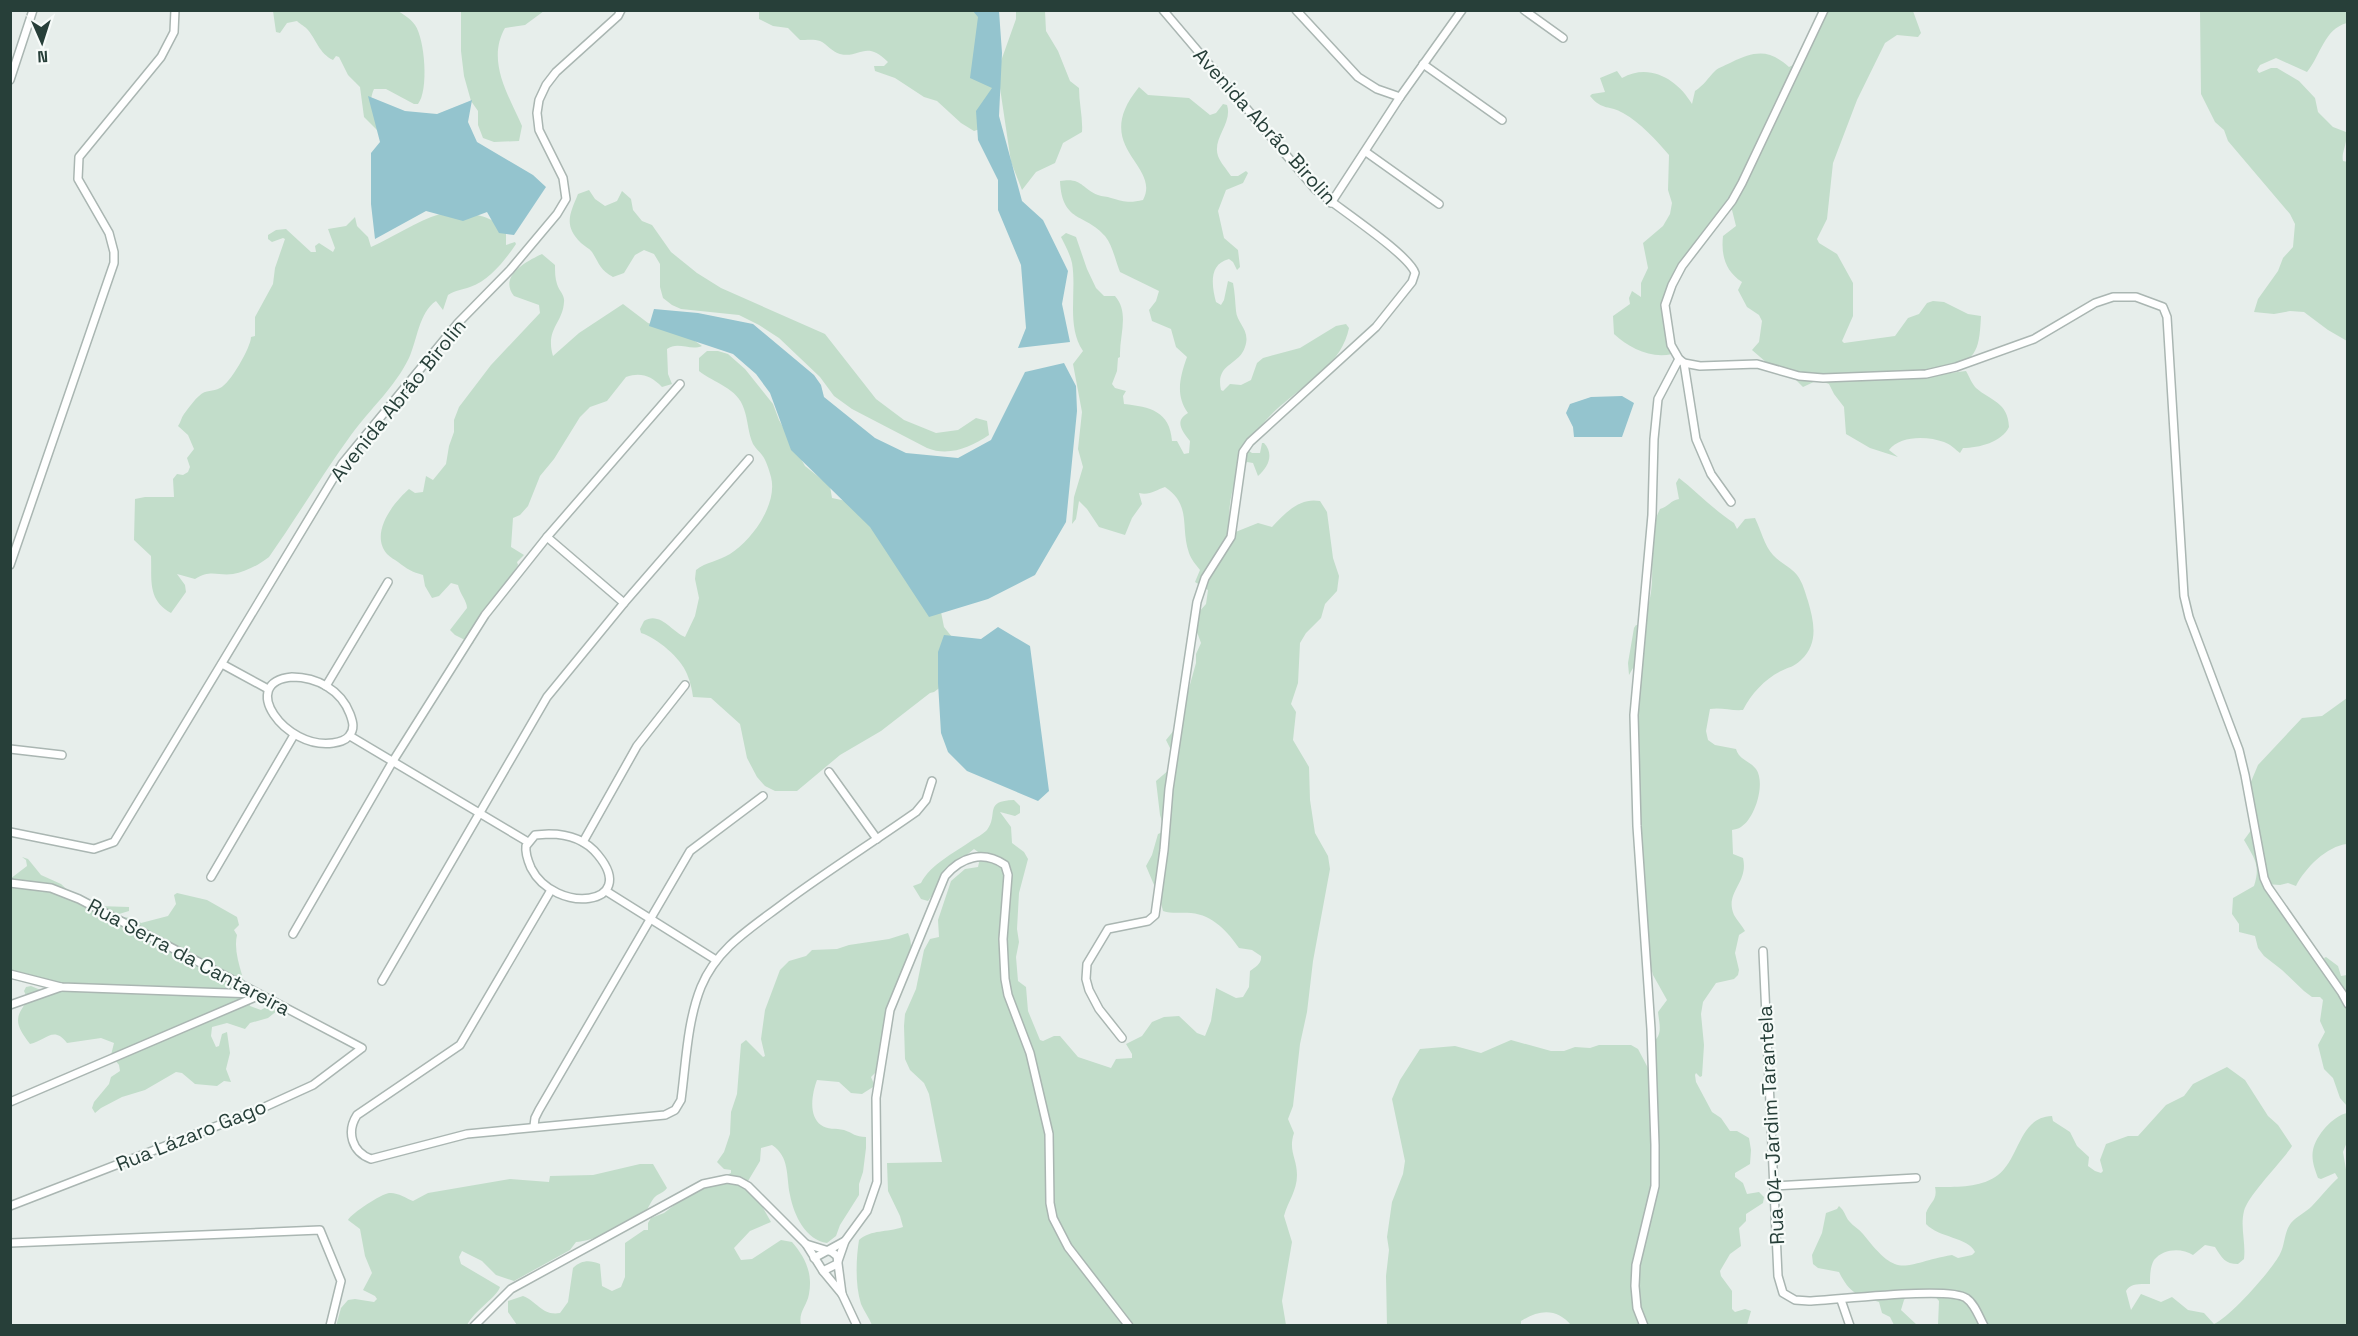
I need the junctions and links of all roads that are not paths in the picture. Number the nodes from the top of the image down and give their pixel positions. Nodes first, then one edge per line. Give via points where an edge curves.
1 (33, 10) edge
2 (175, 10) edge
3 (621, 10) edge
4 (1163, 10) edge
5 (1296, 10) edge
6 (1524, 10) edge
7 (1824, 10) edge
8 (1457, 12) edge
9 (1563, 38) dead end
10 (1423, 64) junction
11 (10, 80) edge
12 (1400, 97) junction
13 (1502, 120) dead end
14 (1366, 152) junction
15 (1331, 203) junction
16 (1439, 204) dead end
17 (1681, 361) junction
18 (680, 384) dead end
19 (749, 459) dead end
20 (1731, 502) dead end
21 (547, 537) junction
22 (10, 565) edge
23 (388, 582) dead end
24 (624, 603) junction
25 (222, 664) junction
26 (686, 684) dead end
27 (326, 686) junction
28 (268, 689) junction
29 (294, 735) junction
30 (350, 736) junction
31 (10, 749) edge
32 (62, 755) dead end
33 (393, 761) junction
34 (830, 772) dead end
35 (932, 781) dead end
36 (763, 796) dead end
37 (479, 813) junction
38 (10, 832) edge
39 (877, 838) junction
40 (528, 842) junction
41 (583, 842) junction
42 (211, 877) dead end
43 (10, 883) edge
44 (551, 890) junction
45 (606, 891) junction
46 (650, 918) junction
47 (293, 934) dead end
48 (1763, 951) dead end
49 (716, 960) junction
50 (10, 974) edge
51 (382, 981) dead end
52 (61, 987) junction
53 (260, 995) junction
54 (2348, 1004) edge
55 (10, 1005) edge
56 (1122, 1038) dead end
57 (362, 1048) joint
58 (10, 1102) edge
59 (534, 1126) junction
60 (1916, 1178) dead end
61 (1774, 1186) junction
62 (10, 1206) edge
63 (845, 1241) junction
64 (10, 1243) edge
65 (806, 1244) junction
66 (826, 1250) junction
67 (814, 1258) junction
68 (837, 1264) junction
69 (823, 1271) junction
70 (842, 1294) junction
71 (1840, 1300) junction
72 (330, 1326) edge
73 (474, 1326) edge
74 (857, 1326) edge
75 (1129, 1326) edge
76 (1644, 1326) edge
77 (1850, 1326) edge
78 (1984, 1326) edge

1 - 11 street
2 - 22 street via 174,32 161,57 79,156 78,178 109,233 114,263
3 - 25 street, Avenida Abrão Birolin via 556,72 539,100 539,130 562,178 566,199 558,214 458,323 342,464
4 - 15 street, Avenida Abrão Birolin
5 - 12 street via 1358,76 1377,89
6 - 9 street
7 - 17 street via 1742,183 1672,285 1665,305 1671,345
8 - 10 street
10 - 12 street
10 - 13 street
12 - 14 street
14 - 15 street
14 - 16 street
15 - 56 street, Avenida Abrão Birolin via 1403,255 1414,268 1415,277 1376,327 1272,420 1243,452 1231,537 1205,578 1197,602 1155,915 1148,921 1108,929 1087,964 1089,990
17 - 20 street via 1696,439 1711,474
17 - 54 street via 1700,366 1757,364 1799,376 1823,378 1926,374 1956,368 2034,339 2095,303 2113,297 2136,297 2163,307 2168,317 2184,596 2189,617 2238,750 2264,878
17 - 76 street via 1658,399 1634,715 1655,1145 1655,1186 1636,1265 1637,1308
18 - 21 street
19 - 24 street
21 - 24 street
21 - 33 street via 485,615
23 - 27 street
24 - 37 street via 547,697
25 - 28 street
25 - 38 street, Avenida Abrão Birolin via 114,842 94,849
26 - 41 street via 637,746
27 - 28 street via 292,677 275,680
27 - 30 street via 349,711 353,725
28 - 29 street via 274,714
29 - 30 street via 321,744 340,742
29 - 42 street
30 - 33 street
31 - 32 street
33 - 37 street
33 - 47 street
34 - 39 street
35 - 39 street via 920,809
36 - 46 street via 693,848
37 - 40 street
37 - 51 street
39 - 49 street via 748,929
40 - 41 street via 535,836 549,834
40 - 44 street via 526,854 532,870
41 - 45 street via 606,867 610,880
43 - 53 street, Rua Serra da Cantareira via 51,888 79,898
44 - 45 street via 579,899 597,897
44 - 59 street via 460,1045 357,1115 351,1132 356,1149 371,1159 467,1134
45 - 46 street
46 - 49 street
46 - 59 street via 539,1110
48 - 61 street, Rua 04- Jardim Tarantela
49 - 59 street via 695,1007 681,1100 675,1110 665,1115
50 - 52 street
52 - 53 street
52 - 55 street
53 - 57 street, Rua Serra da Cantareira
53 - 58 street
57 - 62 street, Rua Lázaro Gago via 313,1085 258,1110
60 - 61 street
61 - 71 street, Rua 04- Jardim Tarantela via 1780,1286 1787,1297 1795,1300
63 - 66 street
63 - 68 street
63 - 75 street via 867,1211 878,1182 876,1098 890,1010 945,876 964,859 987,857 1005,865 1008,874 1003,939 1005,979 1030,1053 1049,1134 1053,1218 1068,1247
64 - 72 street via 320,1230 341,1281
65 - 66 street
65 - 67 street
65 - 73 street via 748,1186 738,1181 716,1180 511,1289
66 - 67 street
66 - 68 street via 835,1254
67 - 69 street
68 - 69 street
68 - 70 street
69 - 70 street
70 - 74 street
71 - 77 street
71 - 78 street via 1925,1294 1958,1296 1966,1298

